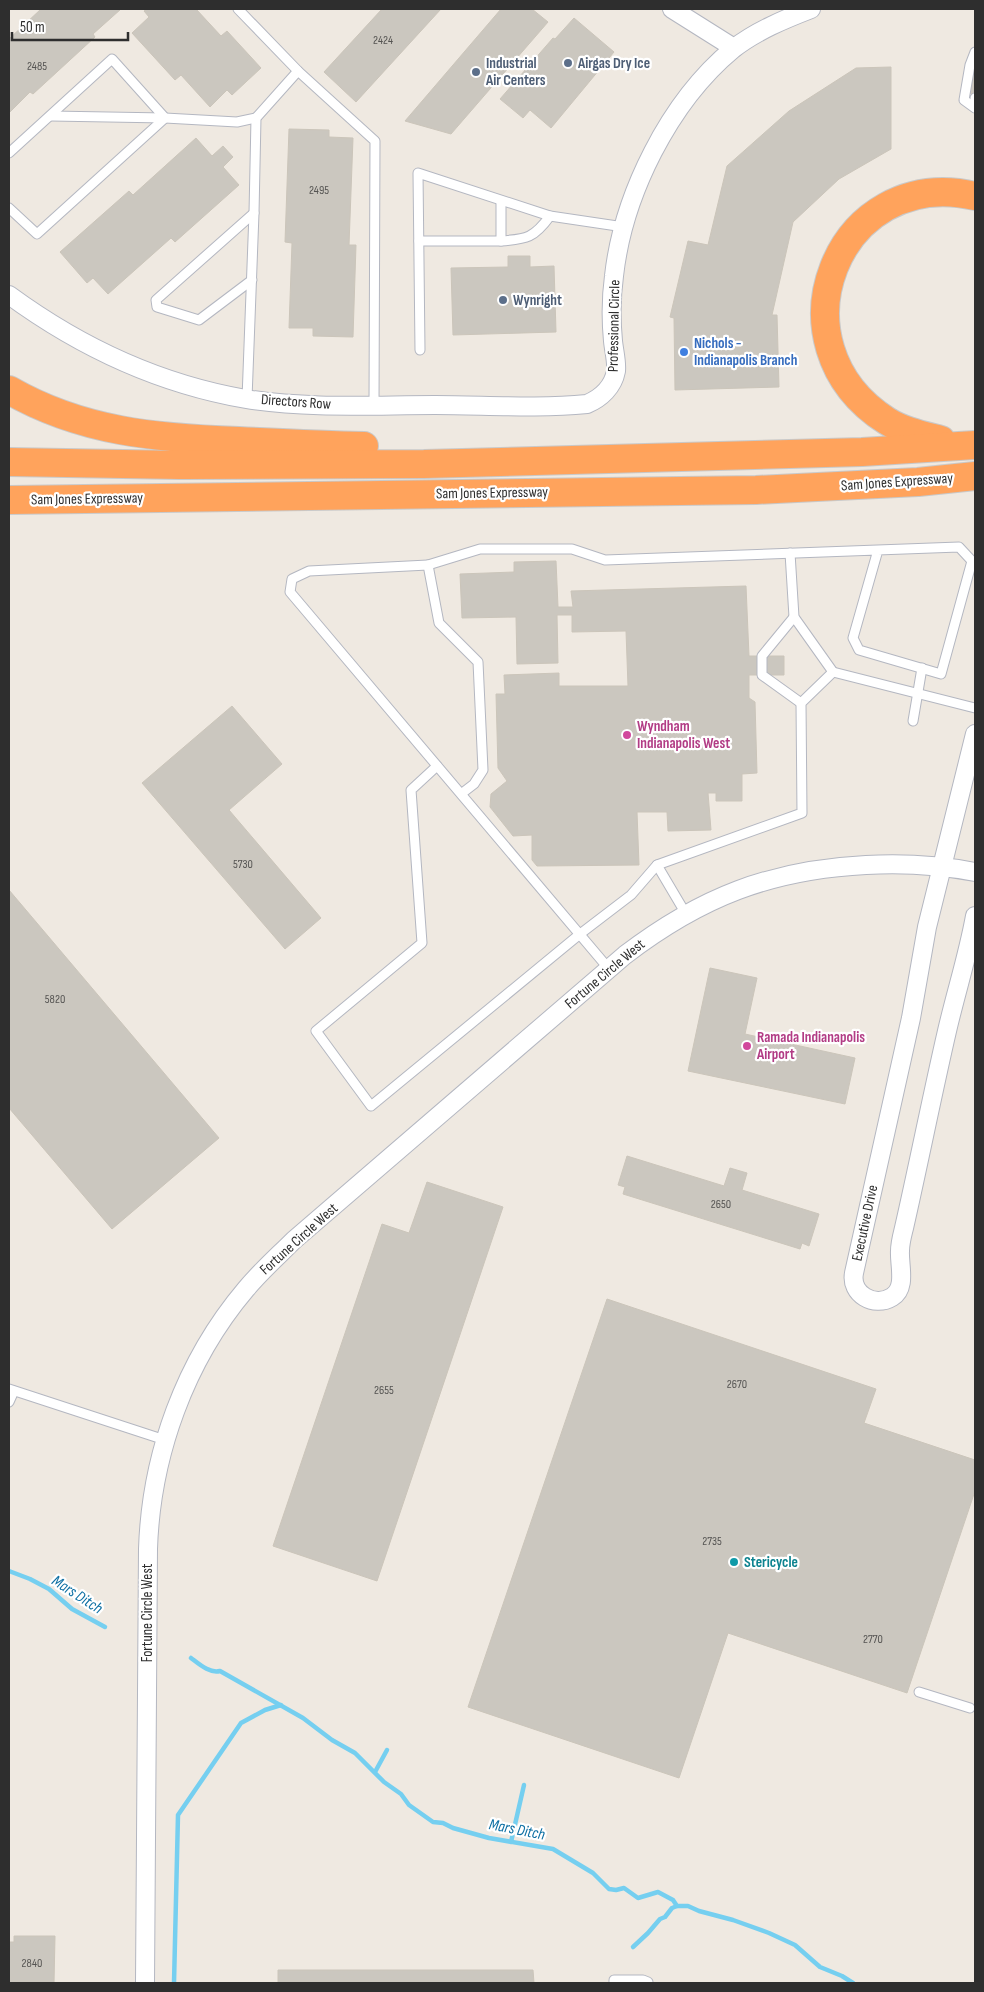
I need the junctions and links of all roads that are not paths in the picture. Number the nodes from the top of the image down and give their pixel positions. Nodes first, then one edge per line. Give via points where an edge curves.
1 (238, 9) edge
2 (672, 9) edge
3 (811, 9) edge
4 (734, 48) junction
5 (975, 52) edge
6 (298, 71) junction
7 (975, 108) edge
8 (51, 116) junction
9 (165, 118) junction
10 (256, 118) junction
11 (9, 153) edge
12 (975, 196) edge
13 (501, 201) junction
14 (9, 208) edge
15 (254, 213) junction
16 (550, 216) junction
17 (624, 227) junction
18 (419, 241) junction
19 (501, 241) junction
20 (252, 280) junction
21 (9, 295) edge
22 (420, 350) dead end
23 (9, 390) edge
24 (604, 394) joint
25 (247, 399) junction
26 (374, 405) junction
27 (969, 446) edge
28 (646, 459) junction
29 (9, 462) edge
30 (975, 476) edge
31 (9, 500) edge
32 (878, 550) junction
33 (790, 553) junction
34 (428, 566) junction
35 (794, 617) junction
36 (922, 668) junction
37 (833, 672) junction
38 (918, 693) junction
39 (801, 704) junction
40 (975, 708) edge
41 (913, 722) dead end
42 (975, 734) edge
43 (437, 766) junction
44 (461, 794) junction
45 (657, 865) junction
46 (942, 866) junction
47 (968, 870) edge
48 (686, 914) junction
49 (975, 916) edge
50 (580, 934) junction
51 (609, 969) junction
52 (12, 1390) edge
53 (9, 1402) edge
54 (165, 1440) junction
55 (919, 1692) dead end
56 (970, 1708) dead end
57 (648, 1982) edge
58 (146, 1983) edge
59 (614, 1983) edge

1 - 6 lane
2 - 4 street
3 - 4 street, Professional Circle via 762,31
4 - 17 street, Professional Circle via 712,68 669,124 642,175
5 - 7 lane via 964,100
6 - 10 lane
6 - 26 lane via 375,141
8 - 9 lane
8 - 9 lane via 112,60
8 - 11 lane
9 - 10 lane via 237,122
9 - 14 lane via 37,234
10 - 15 lane
12 - 27 highway via 951,191 930,192 896,202 877,213 843,248 829,280 824,310 833,358 846,383 860,399 888,421 909,431
13 - 16 lane
13 - 18 lane via 418,173
13 - 19 lane
15 - 20 lane
15 - 20 lane via 156,300 157,307 199,320
16 - 17 lane
16 - 19 lane via 540,230 524,239
17 - 24 street, Professional Circle via 612,293 616,370
18 - 19 lane
18 - 22 lane
20 - 25 lane
21 - 25 street, Directors Row via 44,320 119,361 173,381
23 - 28 highway via 67,418 95,426 176,439
24 - 26 street, Directors Row via 587,404 576,405
25 - 26 street, Directors Row via 320,405
27 - 28 highway, Sam Jones Expressway
28 - 29 highway, Sam Jones Expressway via 424,464
30 - 31 highway, Sam Jones Expressway via 756,490
32 - 33 lane
32 - 36 lane via 853,638 860,650
32 - 36 lane via 959,547 972,561 940,674
33 - 34 lane via 605,560 572,549 480,549
33 - 35 lane
34 - 43 lane via 310,571 292,579 290,592
34 - 44 lane via 439,623 478,662 483,770 474,784
35 - 37 lane
35 - 39 lane via 762,656 762,675
36 - 38 lane
37 - 38 lane
37 - 39 lane
38 - 40 lane
38 - 41 lane
39 - 45 lane via 802,813
42 - 46 street, Executive Drive
43 - 44 lane
43 - 50 lane via 412,790 422,943 316,1031 371,1106
44 - 50 lane
45 - 48 lane
45 - 50 lane via 631,896
46 - 47 street, Fortune Circle West
46 - 48 street, Fortune Circle West via 848,866 783,875 728,893
46 - 49 street, Executive Drive via 853,1278 854,1285 866,1298 887,1299 897,1294 899,1288 901,1243
48 - 51 street, Fortune Circle West via 656,932
50 - 51 lane
51 - 54 street, Fortune Circle West via 294,1240 258,1275 208,1343 186,1385
52 - 53 lane
52 - 54 lane
54 - 58 street, Fortune Circle West via 148,1526
55 - 56 lane
57 - 59 lane via 614,1980

